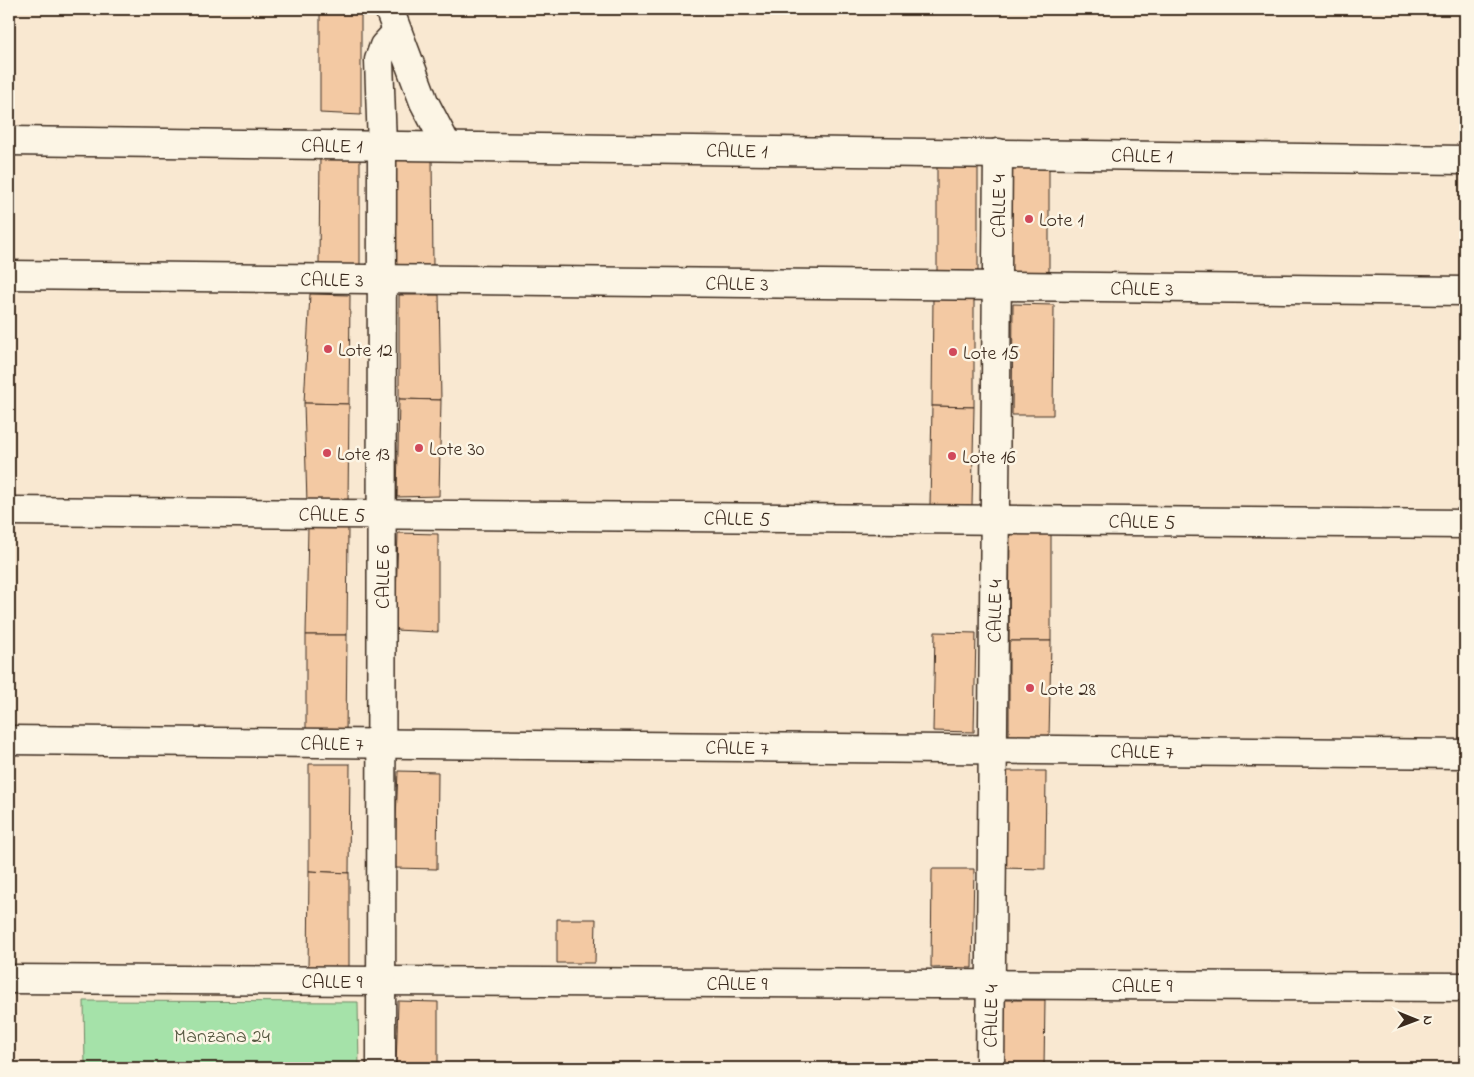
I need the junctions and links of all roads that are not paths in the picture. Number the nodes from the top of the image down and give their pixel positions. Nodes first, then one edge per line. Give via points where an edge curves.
1 (393, 20) edge
2 (9, 141) edge
3 (382, 146) junction
4 (447, 146) junction
5 (998, 153) junction
6 (1465, 160) edge
7 (9, 275) edge
8 (382, 279) junction
9 (997, 286) junction
10 (1465, 292) edge
11 (9, 511) edge
12 (382, 514) junction
13 (995, 520) junction
14 (1465, 524) edge
15 (9, 740) edge
16 (381, 744) junction
17 (992, 749) junction
18 (1465, 754) edge
19 (9, 979) edge
20 (381, 981) junction
21 (990, 984) junction
22 (1465, 987) edge
23 (381, 1068) edge
24 (990, 1068) edge

1 - 3 street, CALLE 6 via 380,60
1 - 4 street via 424,102
2 - 3 street, CALLE 1
3 - 4 street, CALLE 1
3 - 8 street, CALLE 6
4 - 5 street, CALLE 1
5 - 6 street, CALLE 1
5 - 9 street, CALLE 4
7 - 8 street, CALLE 3
8 - 9 street, CALLE 3
8 - 12 street, CALLE 6
9 - 10 street, CALLE 3
9 - 13 street, CALLE 4
11 - 12 street, CALLE 5
12 - 13 street, CALLE 5
12 - 16 street, CALLE 6
13 - 14 street, CALLE 5
13 - 17 street, CALLE 4
15 - 16 street, CALLE 7
16 - 17 street, CALLE 7
16 - 20 street, CALLE 6
17 - 18 street, CALLE 7
17 - 21 street, CALLE 4
19 - 20 street, CALLE 9
20 - 21 street, CALLE 9
20 - 23 street, CALLE 6
21 - 22 street, CALLE 9
21 - 24 street, CALLE 4

